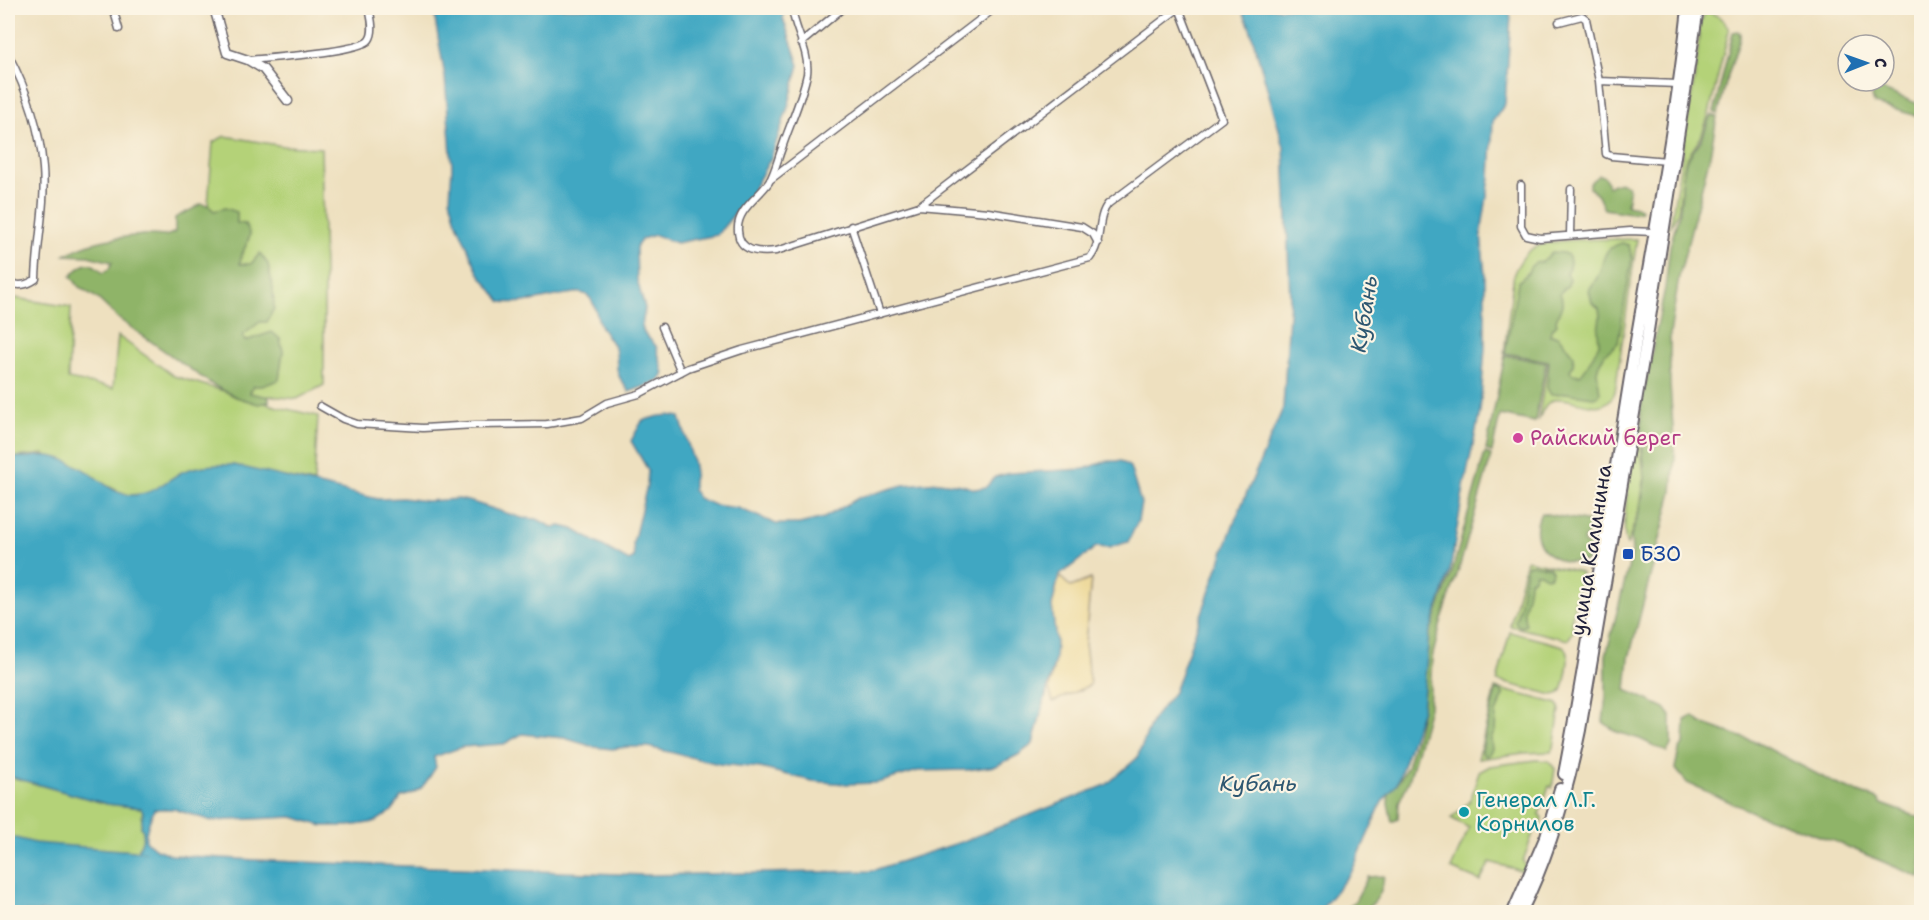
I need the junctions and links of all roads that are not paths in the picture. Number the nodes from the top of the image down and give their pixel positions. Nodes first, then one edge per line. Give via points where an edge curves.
1 (113, 8) edge
2 (213, 8) edge
3 (369, 8) edge
4 (792, 8) edge
5 (843, 8) edge
6 (995, 8) edge
7 (1179, 8) edge
8 (1688, 8) edge
9 (1698, 8) edge
10 (1559, 22) dead end
11 (119, 29) dead end
12 (801, 43) junction
13 (8, 54) edge
14 (248, 60) junction
15 (1599, 81) junction
16 (1678, 84) junction
17 (288, 101) dead end
18 (1667, 162) junction
19 (770, 180) junction
20 (1521, 185) dead end
21 (1571, 189) dead end
22 (919, 206) junction
23 (851, 226) junction
24 (1654, 232) junction
25 (1570, 235) junction
26 (1098, 243) junction
27 (8, 283) edge
28 (880, 314) junction
29 (662, 327) dead end
30 (681, 372) junction
31 (320, 406) dead end
32 (1513, 912) edge
33 (1521, 912) edge

1 - 11 street
2 - 14 street via 227,54
3 - 14 street via 372,32 362,45
4 - 12 street
5 - 12 street
6 - 19 street
7 - 22 street
7 - 26 street via 1222,119 1108,204
8 - 16 highway, улица Калинина
9 - 33 highway, улица Калинина via 1580,730 1553,839
10 - 15 street via 1582,16 1586,19
12 - 19 street via 807,73
13 - 27 street via 32,111 43,168 36,279 18,286
14 - 17 street via 263,69
15 - 16 street
15 - 18 street via 1606,154
16 - 18 highway, улица Калинина
18 - 24 highway, улица Калинина
19 - 23 street via 738,223 739,237 751,250 776,250
20 - 25 street via 1521,226 1526,235
21 - 25 street
22 - 23 street
22 - 26 street via 1082,227
23 - 28 street
24 - 25 street
24 - 32 highway, улица Калинина via 1562,783 1546,836
26 - 28 street via 1090,258
28 - 30 street via 742,350
29 - 30 street
30 - 31 street via 639,394 607,403 582,418 547,424 423,428 366,424 344,419

